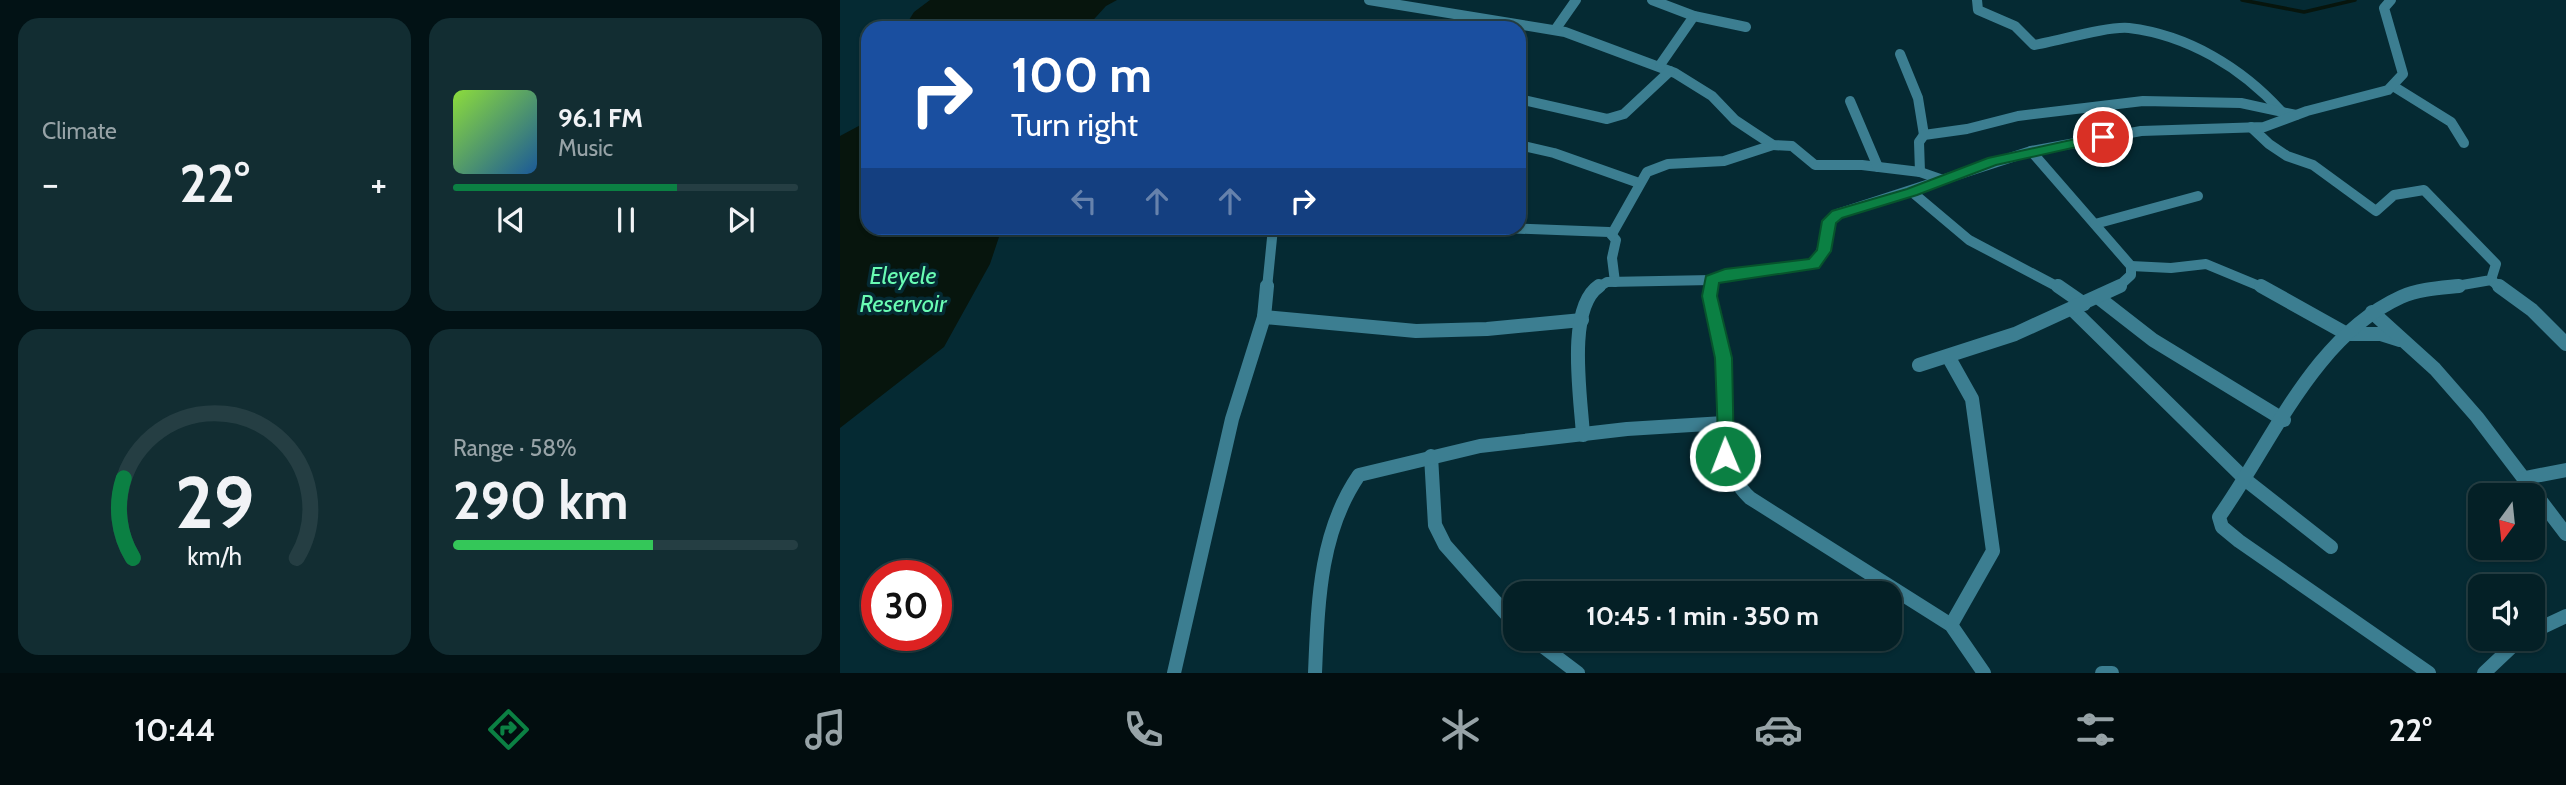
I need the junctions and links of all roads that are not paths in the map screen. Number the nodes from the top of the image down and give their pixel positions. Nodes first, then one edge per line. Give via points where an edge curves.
1 (1369, 0) edge
2 (1576, 0) edge
3 (1652, 0) edge
4 (1977, 0) edge
5 (2391, 0) edge
6 (1694, 16) junction
7 (1499, 21) edge
8 (1526, 25) edge
9 (1746, 27) dead end
10 (1555, 30) junction
11 (1900, 54) dead end
12 (1665, 68) junction
13 (2393, 86) junction
14 (1526, 101) edge
15 (1850, 101) dead end
16 (2281, 111) junction
17 (2296, 115) junction
18 (2251, 127) junction
19 (1924, 135) junction
20 (2464, 144) dead end
21 (1773, 145) junction
22 (1526, 147) edge
23 (2031, 151) junction
24 (1878, 167) junction
25 (1920, 172) junction
26 (1943, 180) junction
27 (1639, 183) junction
28 (1912, 192) junction
29 (2198, 196) dead end
30 (2095, 223) junction
31 (1526, 230) edge
32 (1612, 234) junction
33 (1272, 235) edge
34 (2131, 266) junction
35 (1712, 280) junction
36 (2491, 280) junction
37 (1615, 282) junction
38 (2099, 298) junction
39 (2078, 307) junction
40 (2372, 312) junction
41 (1265, 317) junction
42 (1582, 320) junction
43 (2347, 334) junction
44 (2404, 341) junction
45 (2566, 344) edge
46 (1948, 358) junction
47 (1919, 365) dead end
48 (2284, 420) junction
49 (1724, 422) junction
50 (1583, 435) junction
51 (1431, 456) junction
52 (2566, 470) edge
53 (2525, 478) junction
54 (2247, 481) junction
55 (2566, 534) edge
56 (2331, 547) dead end
57 (1503, 610) edge
58 (2566, 616) edge
59 (1951, 625) junction
60 (2545, 626) edge
61 (1549, 651) edge
62 (2507, 651) edge
63 (1174, 673) edge
64 (1315, 673) edge
65 (1578, 673) edge
66 (1984, 673) edge
67 (2102, 673) edge
68 (2112, 673) edge
69 (2430, 673) edge
70 (2484, 673) edge

1 - 7 street
2 - 10 street
3 - 6 street
4 - 16 street via 1978,10 2015,26 2034,45 2127,28 2190,44 2257,85
5 - 13 street via 2384,8 2403,75
6 - 9 street
6 - 12 street
8 - 10 street
10 - 12 street
11 - 19 street via 1918,98
12 - 14 street via 1624,114 1607,119
12 - 21 street via 1712,96 1735,120
13 - 17 street
13 - 20 street via 2451,122
15 - 24 street
16 - 17 street
16 - 19 street via 2241,103 2143,101 2031,114
17 - 18 street
18 - 23 street via 2141,131
18 - 36 street via 2269,144 2313,165 2376,211 2394,195 2424,190 2494,259 2497,268
19 - 25 street via 1919,142
21 - 24 street via 1791,146 1815,165
21 - 27 street via 1724,161 1654,168
22 - 27 street
23 - 26 street
23 - 30 street
24 - 25 street
25 - 26 street
26 - 28 street
27 - 32 street
28 - 35 street via 1837,214 1829,221 1824,251 1814,264 1725,274
28 - 39 street via 1969,240 2055,284
29 - 30 street
30 - 34 street
31 - 32 street
32 - 37 street via 1616,240 1612,258
33 - 41 street
34 - 38 street via 2126,281
34 - 43 street via 2206,264 2258,284
35 - 37 street
35 - 49 street via 1710,296 1723,358
36 - 40 street via 2405,295
36 - 45 street via 2532,310
37 - 42 street via 1595,288 1587,298
38 - 39 street
38 - 48 street via 2152,340
39 - 46 street
39 - 54 street
40 - 43 street
40 - 44 street
41 - 42 street via 1416,331
41 - 63 street via 1232,419
42 - 50 street
43 - 44 street via 2381,334
43 - 48 street via 2308,380
44 - 53 street via 2435,369
46 - 47 street
46 - 59 street via 1972,399 1993,551
48 - 54 street
49 - 50 street
49 - 59 street via 1725,456 1743,493
50 - 51 street
51 - 57 street via 1436,525 1452,553
51 - 64 street via 1359,475 1344,498 1322,567
52 - 53 street
53 - 55 street
54 - 56 street
54 - 69 street via 2219,517 2222,527
58 - 60 street
59 - 66 street
61 - 65 street
62 - 70 street
67 - 68 street

